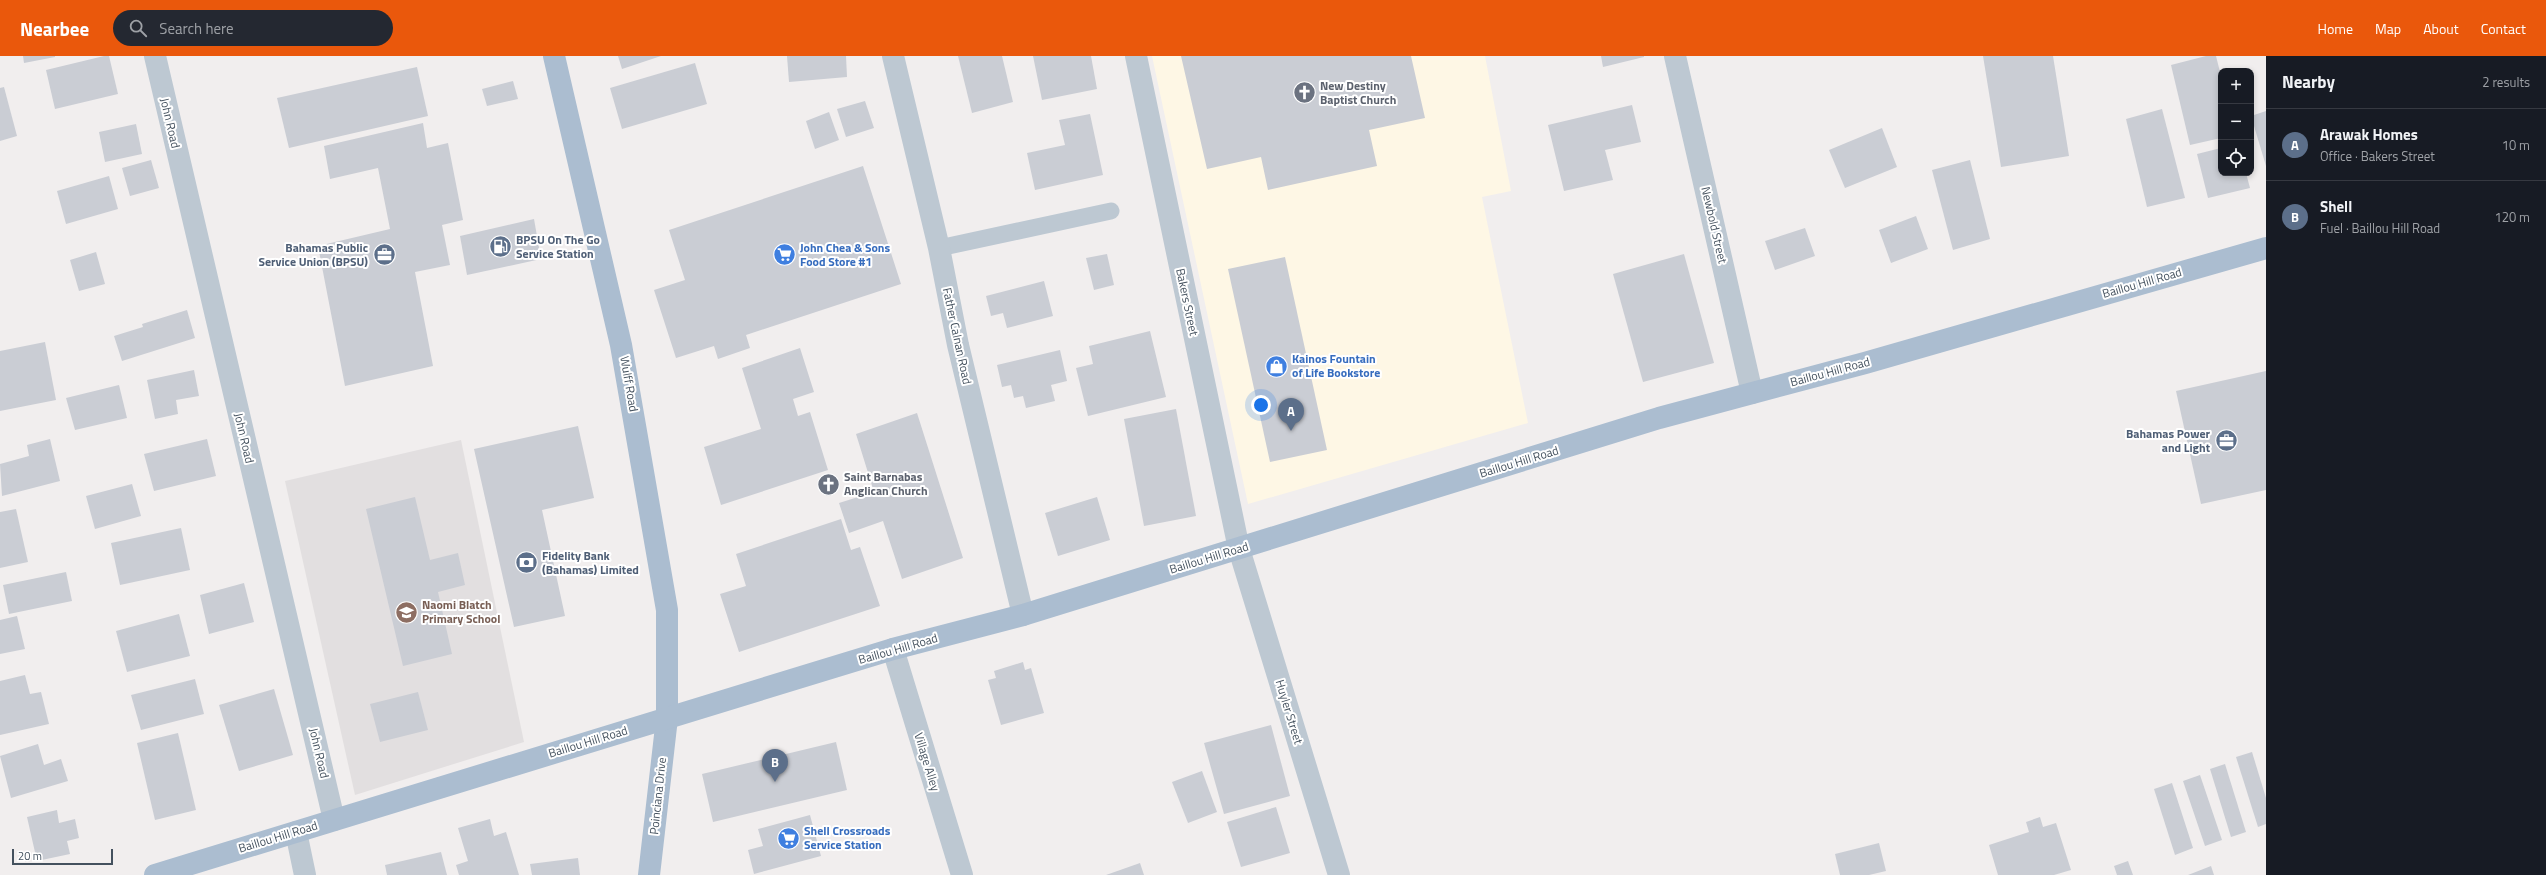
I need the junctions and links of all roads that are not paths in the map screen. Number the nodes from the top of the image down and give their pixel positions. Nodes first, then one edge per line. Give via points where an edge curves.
1 (155, 56) edge
2 (554, 56) edge
3 (893, 56) edge
4 (1136, 56) edge
5 (1675, 56) edge
6 (1111, 210) dead end
7 (939, 248) junction
8 (2266, 248) edge
9 (1752, 393) junction
10 (1238, 549) junction
11 (1023, 615) junction
12 (893, 650) junction
13 (667, 718) junction
14 (334, 820) junction
15 (296, 832) junction
16 (155, 875) edge
17 (305, 875) edge
18 (649, 875) edge
19 (962, 875) edge
20 (1339, 875) edge

1 - 14 street, John Road
2 - 13 main road, Wulff Road via 621,345 658,544 668,610
3 - 7 street, Father Calnan Road
4 - 10 street, Bakers Street
5 - 9 street, Newbold Street
6 - 7 lane
7 - 11 street, Father Calnan Road via 958,345
8 - 9 main road, Baillou Hill Road
9 - 10 main road, Baillou Hill Road via 1659,418
10 - 11 main road, Baillou Hill Road
10 - 20 street, Huyler Street
11 - 12 main road, Baillou Hill Road
12 - 13 main road, Baillou Hill Road
12 - 19 street, Village Alley
13 - 14 main road, Baillou Hill Road
13 - 18 main road, Poinciana Drive
14 - 15 main road, Baillou Hill Road
15 - 16 main road, Baillou Hill Road
15 - 17 street

